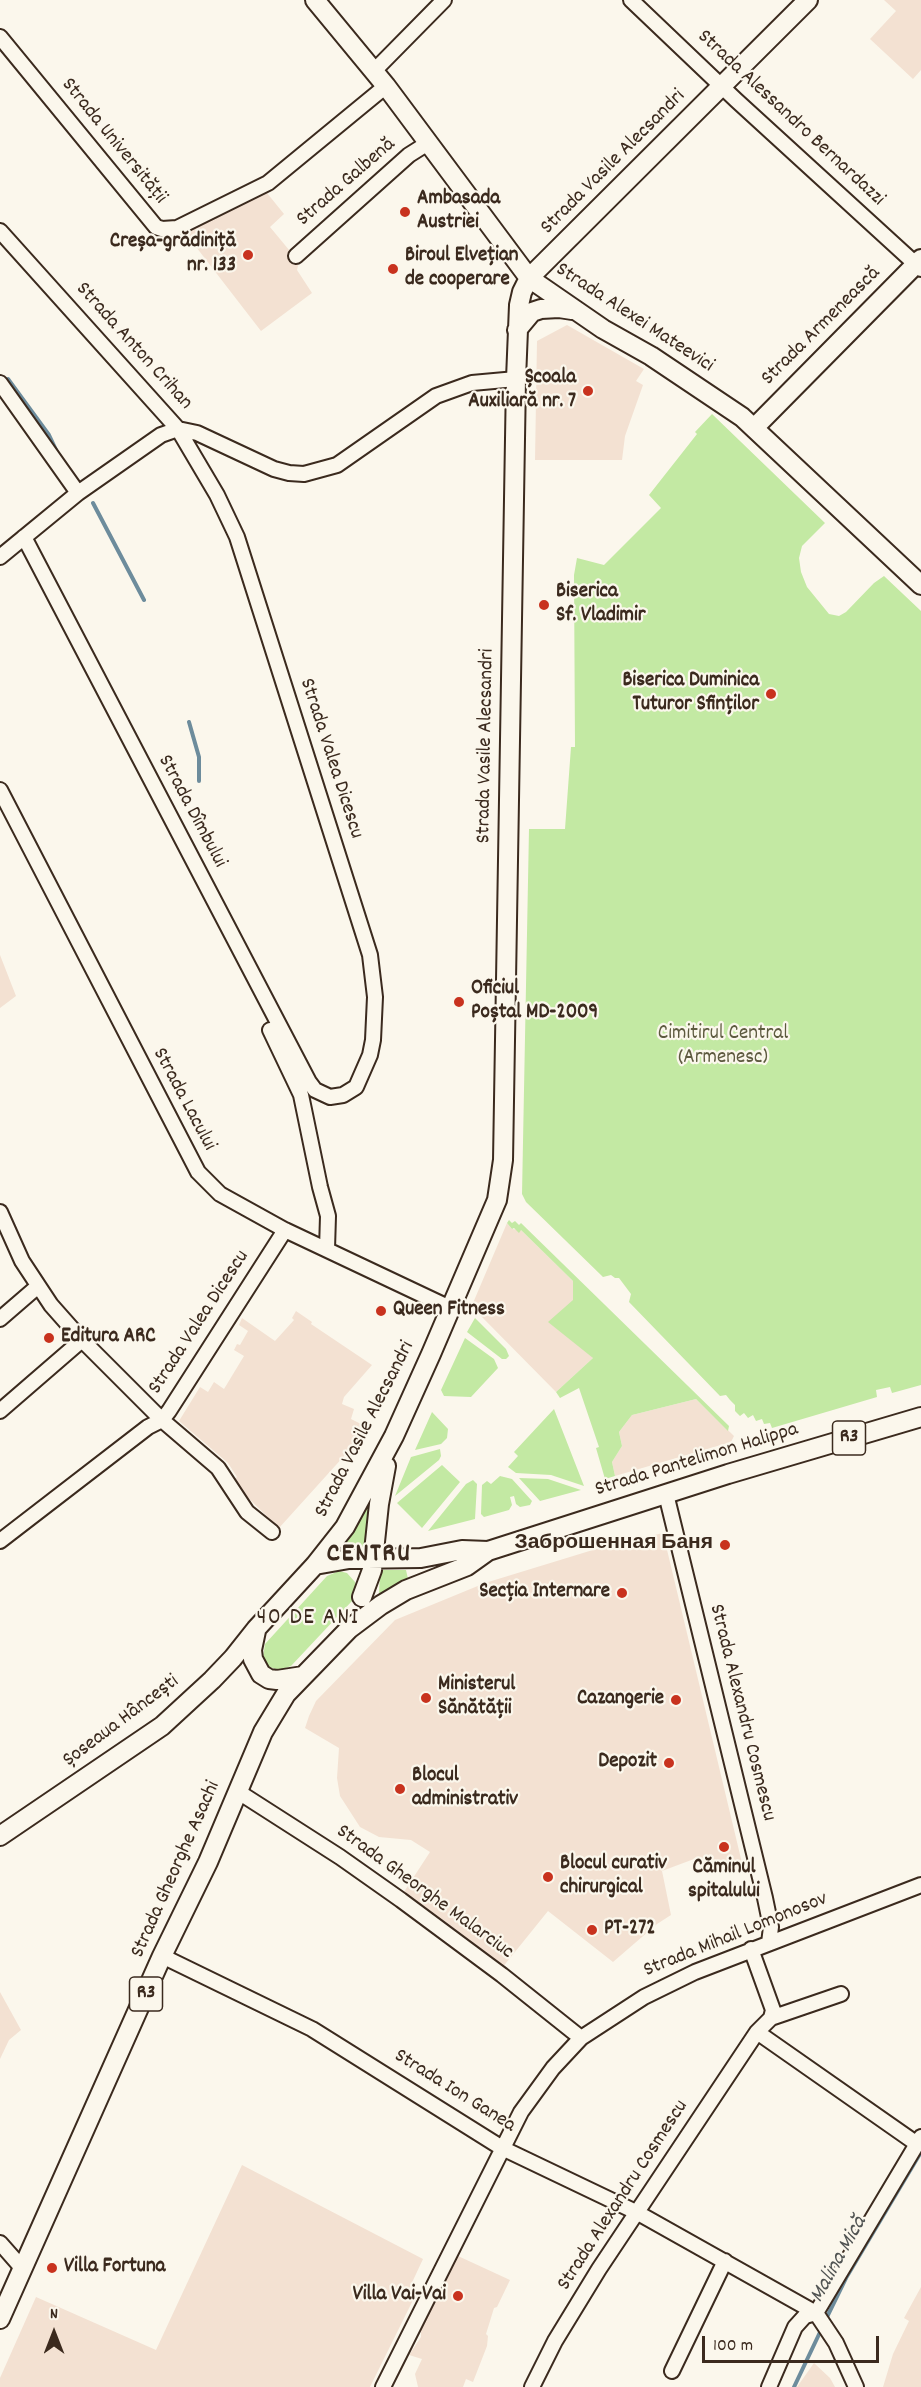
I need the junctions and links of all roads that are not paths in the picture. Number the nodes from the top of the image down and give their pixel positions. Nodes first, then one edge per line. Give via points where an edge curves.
1 (315, 0) edge
2 (444, 0) edge
3 (631, 0) edge
4 (808, 0) edge
5 (0, 37) edge
6 (374, 71) junction
7 (386, 86) junction
8 (722, 87) junction
9 (428, 142) junction
10 (0, 231) edge
11 (296, 256) dead end
12 (919, 264) edge
13 (529, 278) junction
14 (578, 312) junction
15 (517, 330) junction
16 (516, 379) junction
17 (0, 383) edge
18 (755, 428) junction
19 (178, 429) junction
20 (78, 493) junction
21 (24, 537) junction
22 (0, 557) edge
23 (921, 585) edge
24 (0, 790) edge
25 (270, 1030) dead end
26 (330, 1097) joint
27 (0, 1212) edge
28 (285, 1230) junction
29 (327, 1249) junction
30 (37, 1287) junction
31 (450, 1308) junction
32 (0, 1319) edge
33 (82, 1340) junction
34 (0, 1411) edge
35 (921, 1417) edge
36 (162, 1420) junction
37 (394, 1436) junction
38 (666, 1494) junction
39 (272, 1532) dead end
40 (0, 1541) edge
41 (488, 1551) junction
42 (373, 1559) junction
43 (335, 1560) junction
44 (315, 1565) junction
45 (362, 1597) junction
46 (256, 1629) junction
47 (349, 1629) junction
48 (303, 1676) junction
49 (237, 1791) junction
50 (0, 1836) edge
51 (921, 1885) edge
52 (769, 1943) junction
53 (751, 1949) junction
54 (162, 1956) junction
55 (841, 1994) dead end
56 (771, 2018) junction
57 (757, 2032) junction
58 (581, 2038) junction
59 (919, 2141) edge
60 (502, 2148) junction
61 (638, 2213) junction
62 (0, 2242) edge
63 (725, 2262) junction
64 (23, 2269) junction
65 (816, 2313) junction
66 (0, 2319) edge
67 (672, 2371) dead end
68 (383, 2387) edge
69 (532, 2387) edge
70 (769, 2387) edge
71 (856, 2387) edge

1 - 6 main road, Strada Alexei Mateevici
2 - 6 street
3 - 8 street, Strada Alessandro Bernardazzi
4 - 8 main road, Strada Vasile Alecsandri
5 - 7 street, Strada Universității via 162,229 177,228 268,183
6 - 7 main road, Strada Alexei Mateevici
7 - 9 main road, Strada Alexei Mateevici
8 - 12 street, Strada Alessandro Bernardazzi
8 - 13 main road, Strada Vasile Alecsandri
9 - 11 street, Strada Galbenă
9 - 13 main road, Strada Alexei Mateevici
10 - 19 street, Strada Anton Crihan
12 - 18 main road, Strada Armenească
13 - 14 main road, Strada Alexei Mateevici
13 - 15 main road, Strada Vasile Alecsandri via 519,305
14 - 15 main road via 540,309 532,312
14 - 18 main road, Strada Alexei Mateevici
15 - 16 main road, Strada Vasile Alecsandri
16 - 19 street, Strada Anton Crihan via 472,383 436,396 337,465 304,474 274,469 197,433
16 - 31 main road, Strada Vasile Alecsandri via 504,1160 497,1200
17 - 20 street
18 - 23 main road, Strada Alexei Mateevici
19 - 20 street via 161,435
19 - 26 street, Strada Valea Dicescu via 237,537 370,955 375,1017 370,1055 356,1087
20 - 21 street
21 - 22 street
21 - 26 street, Strada Dîmbului via 309,1082 315,1090
24 - 28 street, Strada Lacului via 198,1172 220,1194
25 - 29 street via 302,1095 328,1216
27 - 30 street
28 - 29 street, Strada Lacului
28 - 36 street, Strada Valea Dicescu
29 - 31 street, Strada Lacului
30 - 32 street
30 - 33 street
31 - 37 main road, Strada Vasile Alecsandri
33 - 34 street
33 - 36 street
35 - 38 main road, Strada Pantelimon Halippa / R3
36 - 39 street via 218,1468 247,1512
36 - 40 street, Strada Valea Dicescu
37 - 42 main road via 381,1490
37 - 44 main road, Strada Vasile Alecsandri via 350,1518
38 - 41 main road, Strada Pantelimon Halippa / R3
38 - 52 street, Strada Alexandru Cosmescu via 765,1898 771,1927
41 - 42 main road, Strada Pantelimon Halippa / R3
41 - 47 main road, Strada Pantelimon Halippa / R3 via 467,1566 406,1590
42 - 43 main road, Strada Pantelimon Halippa / R3
42 - 45 main road
43 - 44 main road, R3
43 - 45 main road via 358,1571 363,1582
44 - 46 main road, Strada Vasile Alecsandri
45 - 47 main road, R3
46 - 48 main road via 252,1650 261,1674 278,1680
46 - 50 main road, Șoseaua Hâncești via 212,1680 162,1726
47 - 48 main road, R3
48 - 49 main road, Strada Gheorghe Asachi / R3 via 270,1719
49 - 54 main road, Strada Gheorghe Asachi / R3
49 - 58 street, Strada Gheorghe Malarciuc via 401,1900
51 - 52 street, Strada Mihail Lomonosov
52 - 53 street, Strada Mihail Lomonosov
53 - 56 street via 773,2010
53 - 58 street, Strada Mihail Lomonosov via 651,1993
54 - 60 street, Strada Ion Ganea via 312,2029
54 - 64 main road, Strada Gheorghe Asachi / R3
55 - 56 street, Strada Alexandru Cosmescu
56 - 57 street, Strada Alexandru Cosmescu
57 - 59 street
57 - 61 street, Strada Alexandru Cosmescu
58 - 60 street, Strada Mihail Lomonosov via 531,2096
59 - 65 street
60 - 61 street, Strada Ion Ganea
60 - 68 street, Strada Mihail Lomonosov
61 - 63 street, Strada Ion Ganea
61 - 69 street, Strada Alexandru Cosmescu via 555,2341
62 - 64 street
63 - 65 street, Strada Ion Ganea
63 - 67 street
64 - 66 main road, Strada Gheorghe Asachi / R3
65 - 70 street via 805,2316 795,2327
65 - 71 street via 836,2343

